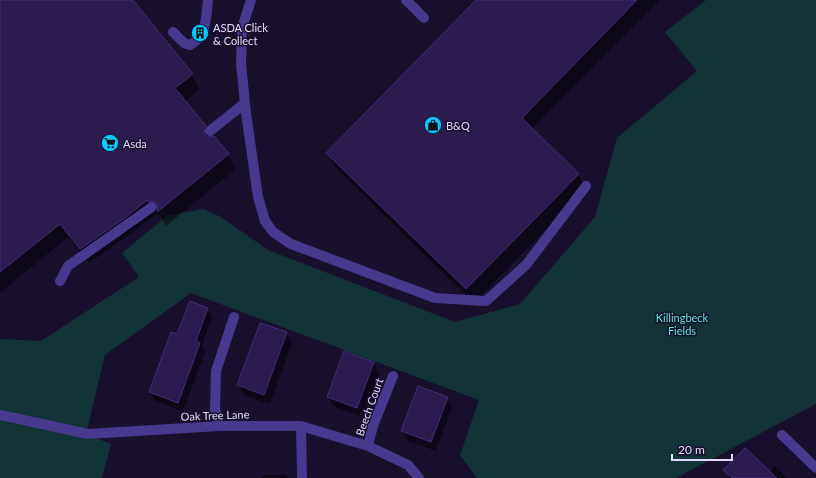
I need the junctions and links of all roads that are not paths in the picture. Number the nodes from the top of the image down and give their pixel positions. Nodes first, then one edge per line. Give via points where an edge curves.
1 (208, 0) edge
2 (251, 0) edge
3 (406, 0) edge
4 (424, 18) dead end
5 (173, 32) dead end
6 (245, 103) junction
7 (210, 132) dead end
8 (586, 186) dead end
9 (152, 206) dead end
10 (60, 281) dead end
11 (234, 317) dead end
12 (393, 376) dead end
13 (0, 415) edge
14 (219, 426) junction
15 (301, 426) junction
16 (782, 435) dead end
17 (368, 446) junction
18 (816, 468) edge
19 (302, 478) edge
20 (419, 478) edge

1 - 5 street via 206,26 197,41 190,45 184,43
2 - 6 street via 242,28 241,64
3 - 4 street
6 - 7 street
6 - 8 street via 258,197 265,221 273,232 290,244 435,298 486,301 526,265
9 - 10 street via 68,266
11 - 14 street via 216,371 215,409
12 - 17 street, Beech Court via 373,426
13 - 14 street, Oak Tree Lane via 88,434
14 - 15 street, Oak Tree Lane
15 - 17 street, Oak Tree Lane
15 - 19 street
16 - 18 street
17 - 20 street, Oak Tree Lane via 408,465

